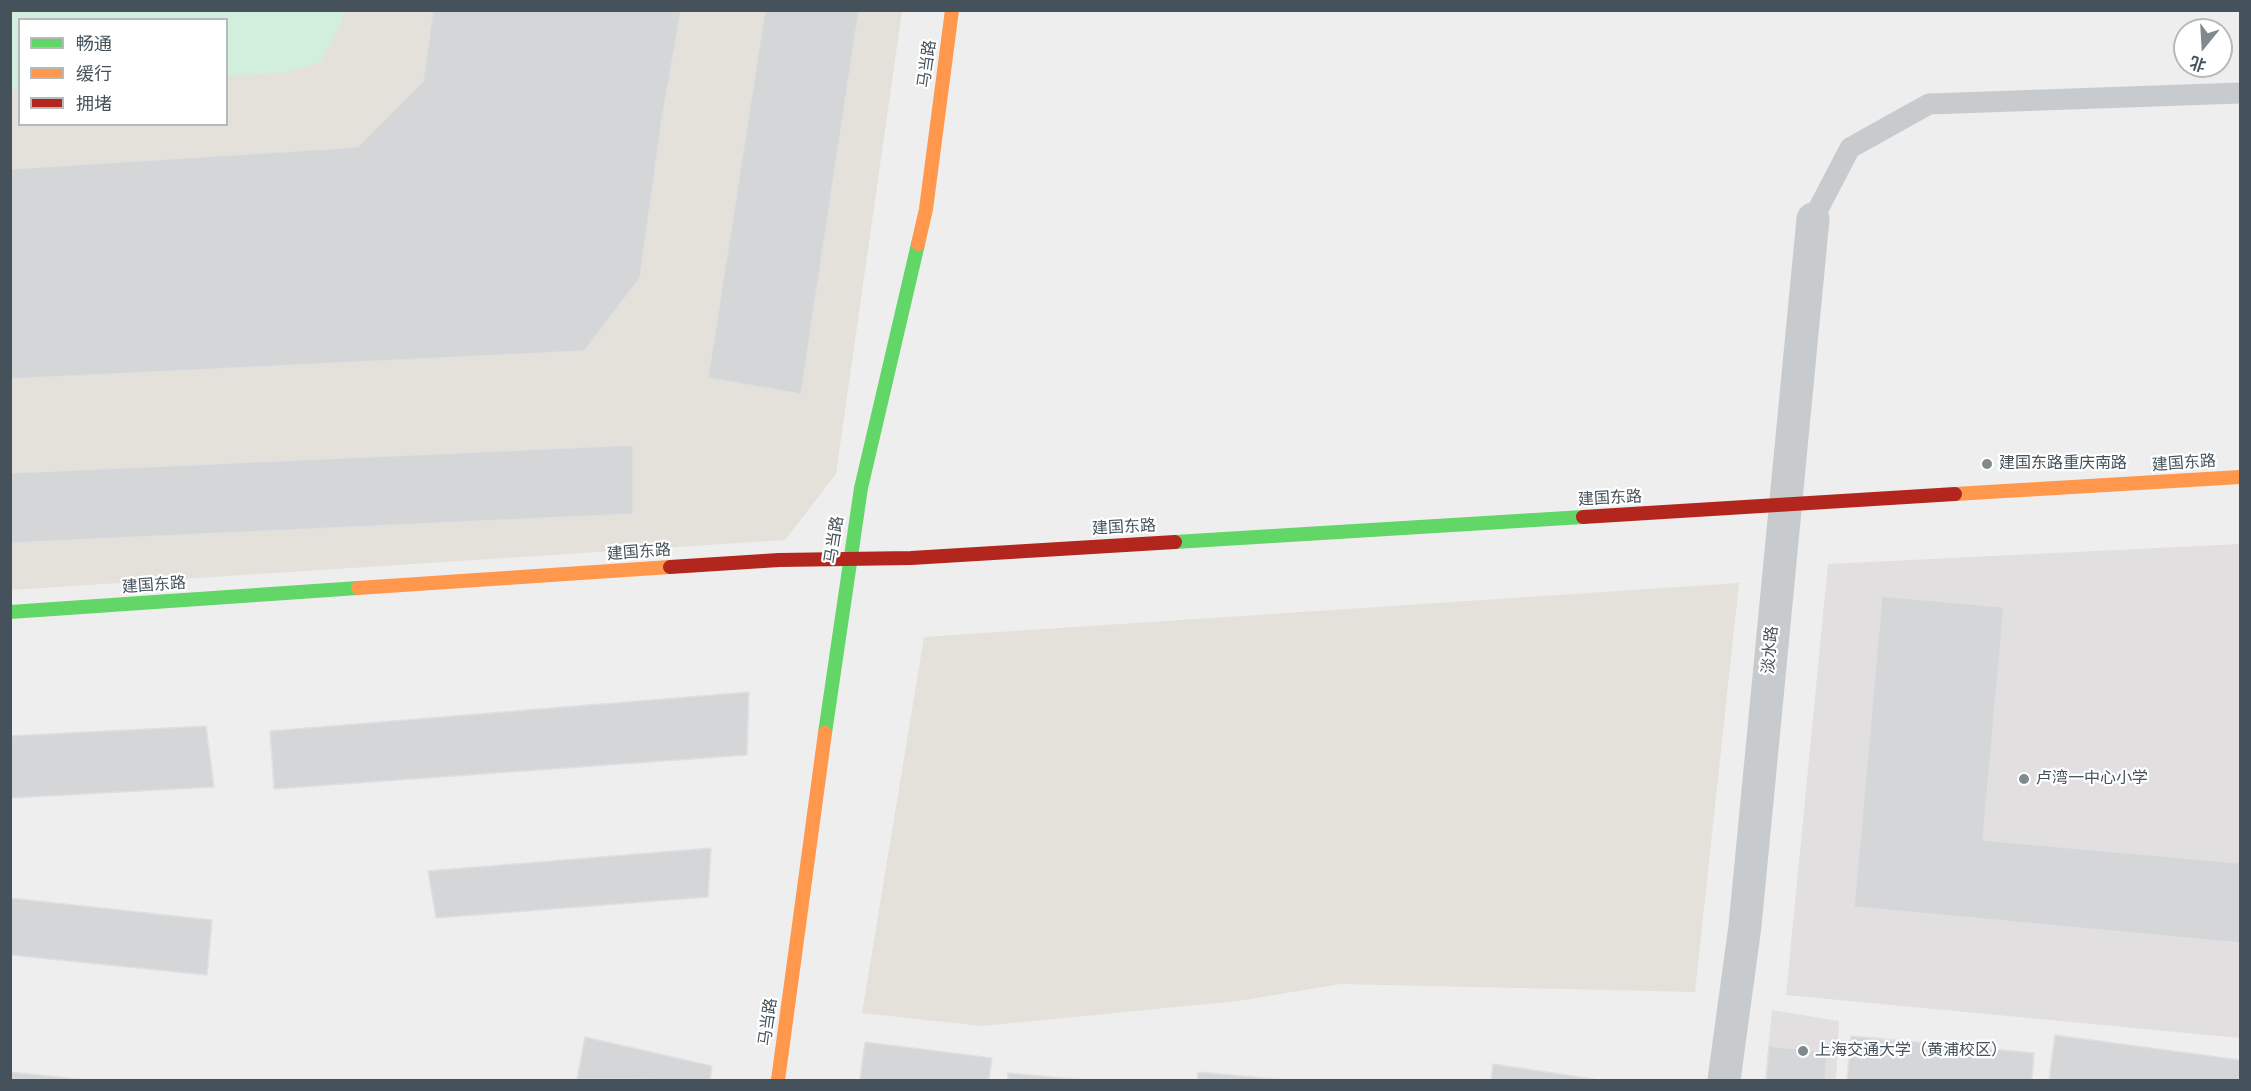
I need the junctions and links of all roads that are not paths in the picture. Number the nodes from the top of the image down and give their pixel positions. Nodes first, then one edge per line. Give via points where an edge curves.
1 (952, 10) edge
2 (2241, 93) edge
3 (1813, 219) joint
4 (2241, 477) edge
5 (1784, 505) junction
6 (849, 559) junction
7 (10, 612) edge
8 (778, 1080) edge
9 (1724, 1080) edge

1 - 6 street, 马当路 via 926,209 861,488
2 - 3 lane via 1929,104 1850,148
3 - 5 street, 淡水路
4 - 5 street, 建国东路
5 - 6 street, 建国东路
5 - 9 street, 淡水路 via 1745,926
6 - 7 street, 建国东路 via 767,561
6 - 8 street, 马当路

